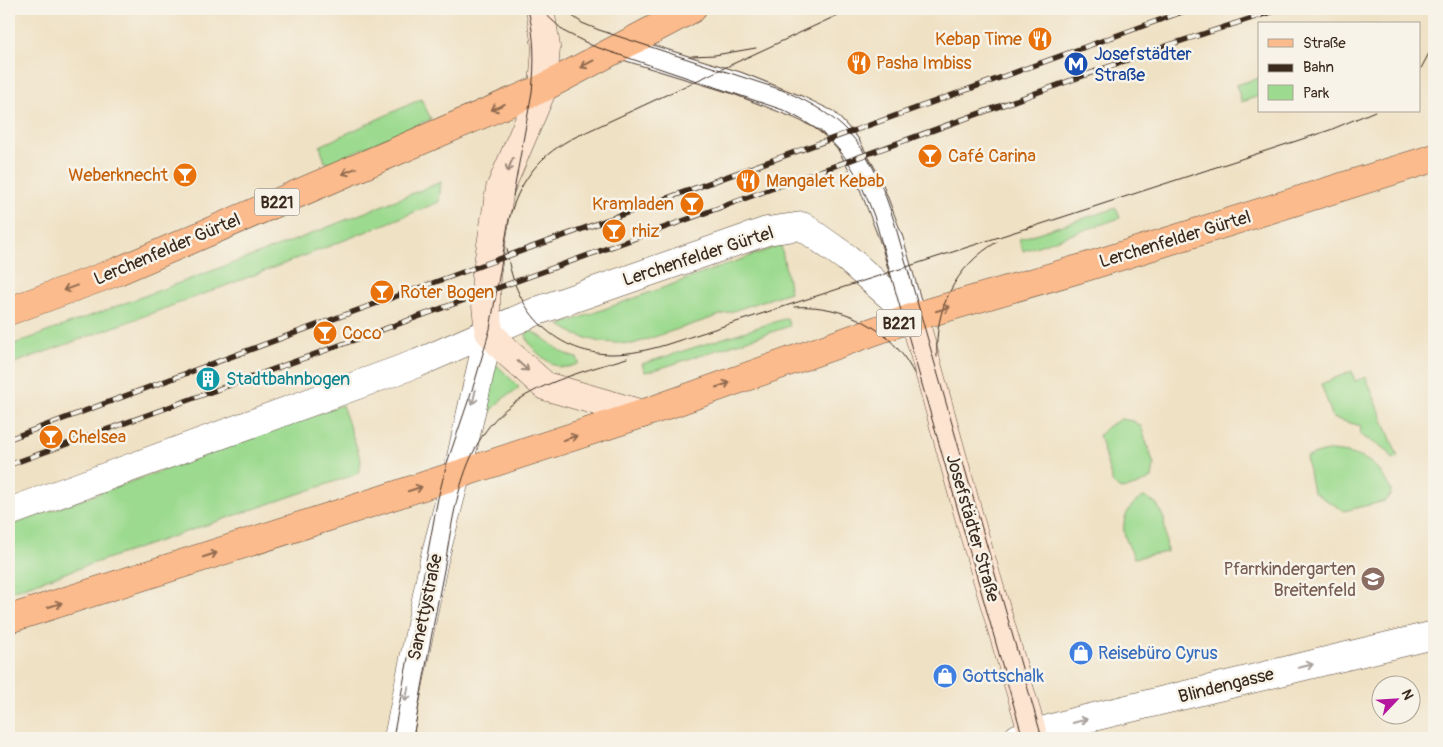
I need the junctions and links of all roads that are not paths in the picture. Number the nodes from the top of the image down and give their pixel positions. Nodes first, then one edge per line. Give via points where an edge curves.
1 (540, 9) edge
2 (692, 9) edge
3 (620, 47) junction
4 (543, 88) junction
5 (1434, 158) edge
6 (9, 311) edge
7 (914, 317) junction
8 (489, 332) junction
9 (642, 414) junction
10 (455, 476) junction
11 (9, 512) edge
12 (9, 619) edge
13 (1434, 635) edge
14 (1028, 737) edge
15 (398, 738) edge

1 - 4 street via 546,47
2 - 3 main road, Lerchenfelder Gürtel / B221
3 -> 4 main road, Lerchenfelder Gürtel / B221
3 - 7 lane via 737,83 827,121 848,144 870,183 892,241
4 -> 6 main road, Lerchenfelder Gürtel / B221 via 116,272
4 -> 8 street via 500,189 486,276
7 -> 5 main road, Lerchenfelder Gürtel / B221
7 - 8 street, Lerchenfelder Gürtel via 847,258 802,226 766,231 537,311
9 -> 7 main road, Lerchenfelder Gürtel / B221
7 - 14 street, Josefstädter Straße
8 -> 9 street via 545,386
8 -> 10 street
8 - 11 street, Lerchenfelder Gürtel via 418,363
10 -> 9 main road, Lerchenfelder Gürtel / B221
12 -> 10 main road, Lerchenfelder Gürtel / B221
10 -> 15 street, Sanettystraße via 434,560
14 -> 13 street, Blindengasse via 1077,721

